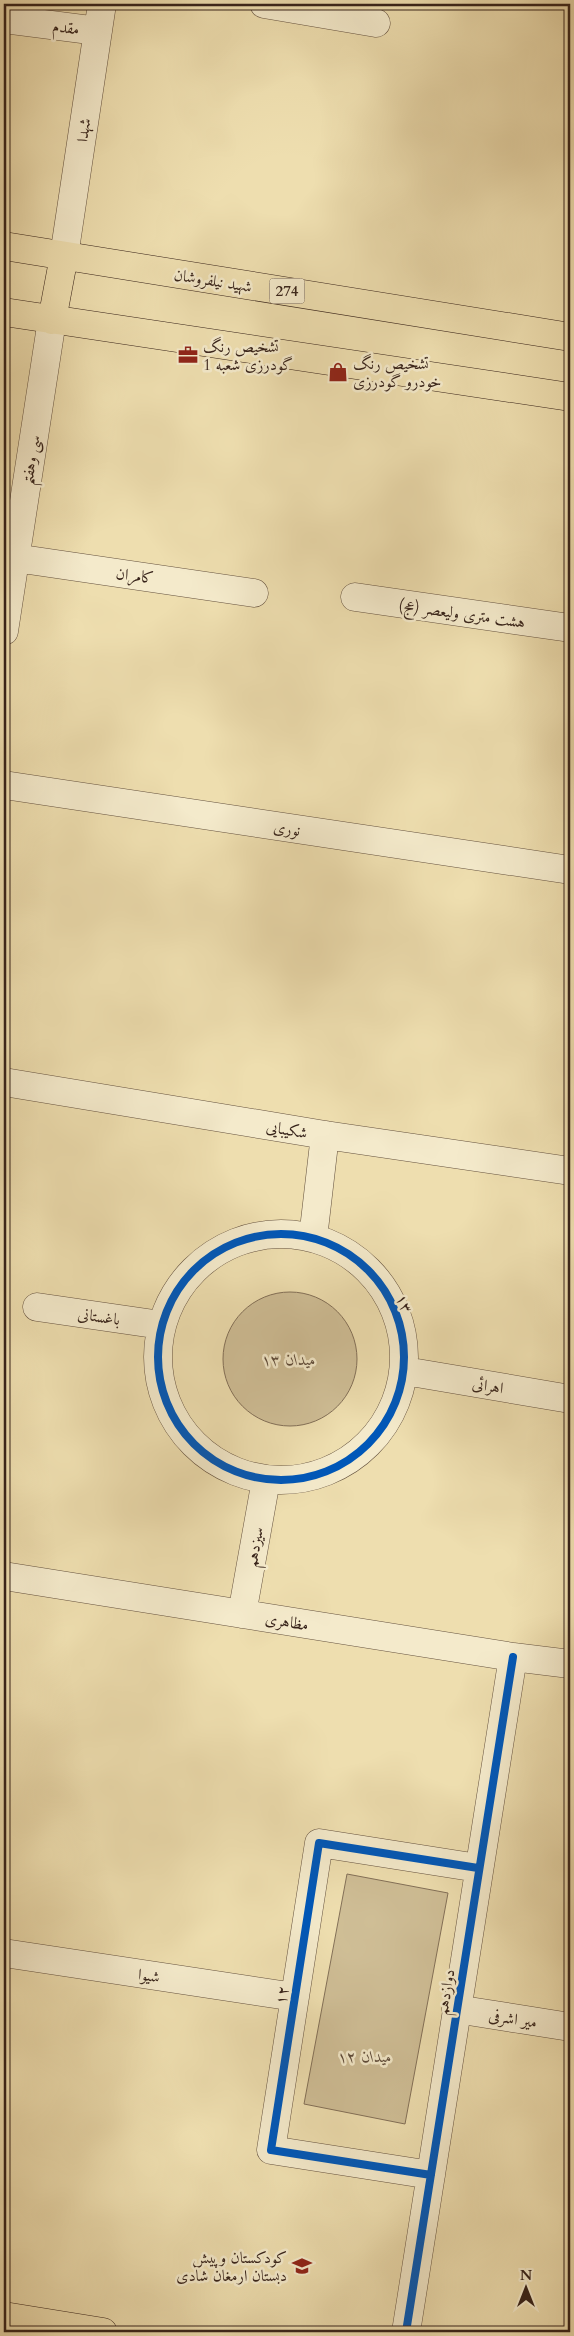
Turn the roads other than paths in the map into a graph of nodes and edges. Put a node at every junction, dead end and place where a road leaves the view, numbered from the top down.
1 (102, 4) edge
2 (264, 4) edge
3 (4, 19) edge
4 (376, 23) dead end
5 (98, 31) junction
6 (4, 246) edge
7 (64, 256) junction
8 (4, 312) edge
9 (52, 320) junction
10 (570, 337) edge
11 (570, 397) edge
12 (15, 558) junction
13 (254, 593) dead end
14 (355, 597) dead end
15 (570, 628) edge
16 (4, 630) edge
17 (4, 786) edge
18 (570, 870) edge
19 (4, 1082) edge
20 (325, 1136) junction
21 (570, 1171) edge
22 (313, 1238) junction
23 (37, 1307) dead end
24 (161, 1324) junction
25 (405, 1371) junction
26 (570, 1399) edge
27 (266, 1480) junction
28 (4, 1576) edge
29 (242, 1614) junction
30 (513, 1657) junction
31 (570, 1664) edge
32 (478, 1868) junction
33 (4, 1953) edge
34 (295, 1997) junction
35 (456, 2009) junction
36 (570, 2026) edge
37 (431, 2175) junction
38 (4, 2316) edge
39 (103, 2332) edge
40 (406, 2332) edge

1 - 5 street, شهدا
2 - 4 street
3 - 5 street, مقدم
5 - 7 street, شهدا
6 - 7 main road, شهید نیلفروشان / 274
7 - 9 main road
7 - 10 main road, شهید نیلفروشان / 274
8 - 9 main road
9 - 11 main road
9 - 12 street, سی وهفتم
12 - 13 street, کامران
12 - 16 street, سی وهفتم
14 - 15 street, هشت متری ولیعصر (عج)
17 - 18 street, نوری
19 - 20 street, شکیبایی
20 - 21 street, شکیبایی
20 - 22 street
22 - 24 street, ۱۳
22 - 25 street, ۱۳
23 - 24 street, باغستانی
24 - 27 street, ۱۳
25 - 26 street, اهرائی
25 - 27 street, ۱۳
27 - 29 street, سیزدهم
28 - 29 street, مظاهری
29 - 30 street, مظاهری
30 - 31 street, مظاهری
30 - 32 street, دوازدهم
32 - 34 street, ۱۲
32 - 35 street, دوازدهم
33 - 34 street, شیوا
34 - 37 street, ۱۲
35 - 36 street, میر اشرفی
35 - 37 street, دوازدهم
37 - 40 street, دوازدهم
38 - 39 main road

